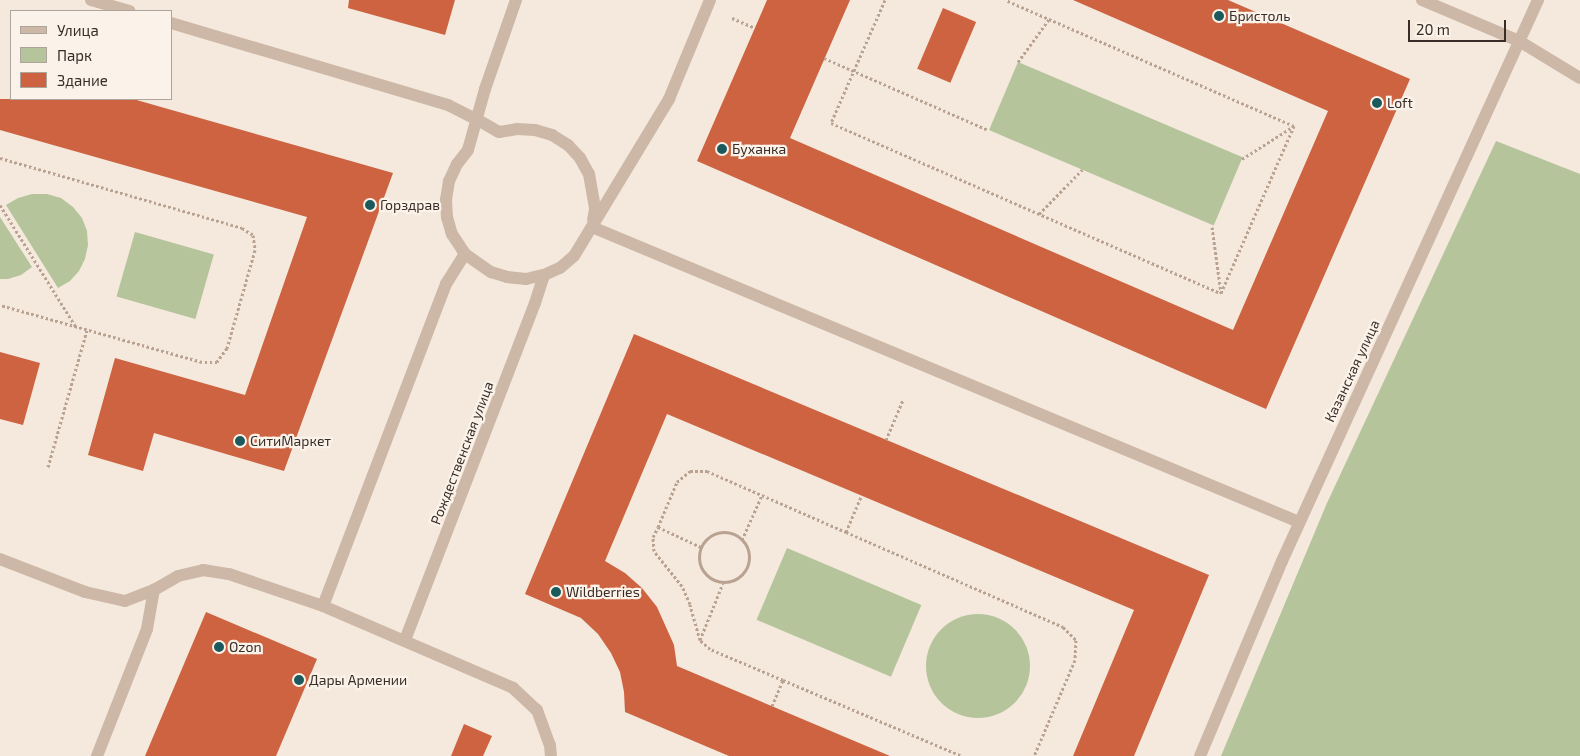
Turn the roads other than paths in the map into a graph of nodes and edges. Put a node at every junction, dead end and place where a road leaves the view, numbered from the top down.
1 (91, 0) edge
2 (516, 0) edge
3 (710, 0) edge
4 (1422, 0) edge
5 (1538, 0) edge
6 (126, 10) edge
7 (172, 23) edge
8 (1520, 41) junction
9 (1580, 78) edge
10 (478, 120) junction
11 (592, 227) junction
12 (465, 254) junction
13 (544, 275) junction
14 (1299, 522) junction
15 (0, 559) edge
16 (154, 590) junction
17 (323, 606) junction
18 (405, 640) junction
19 (97, 756) edge
20 (551, 756) edge
21 (1200, 756) edge

1 - 6 street
2 - 10 street
3 - 11 street
4 - 8 street
5 - 8 street, Казанская улица
7 - 10 street
8 - 9 street
8 - 14 street, Казанская улица
10 - 11 street
10 - 12 street
11 - 13 street
11 - 14 street
12 - 13 street
12 - 17 street
13 - 18 street, Рождественская улица
14 - 21 street, Казанская улица
15 - 16 street
16 - 17 street
16 - 19 street
17 - 18 street
18 - 20 street

